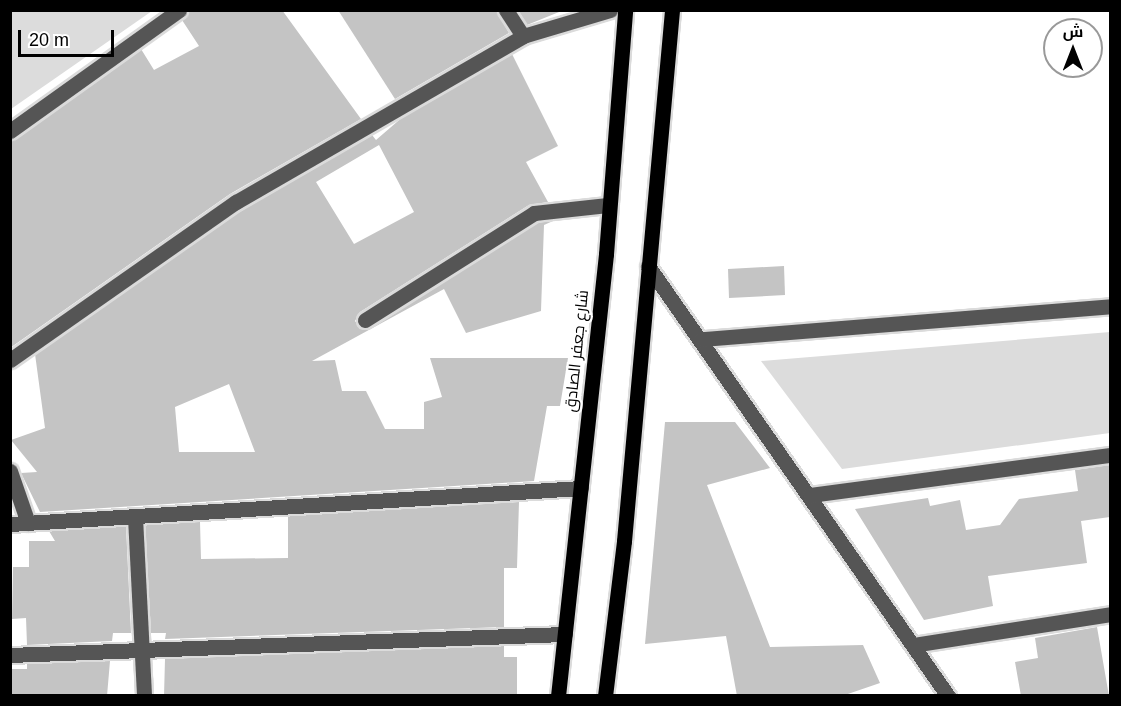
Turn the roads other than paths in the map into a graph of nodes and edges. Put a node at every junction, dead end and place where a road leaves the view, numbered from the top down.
1 (179, 10) edge
2 (506, 10) edge
3 (610, 10) edge
4 (625, 10) edge
5 (672, 10) edge
6 (523, 36) junction
7 (10, 131) edge
8 (608, 205) junction
9 (648, 266) junction
10 (1110, 306) edge
11 (365, 320) dead end
12 (703, 339) junction
13 (10, 360) edge
14 (1110, 455) edge
15 (10, 471) edge
16 (581, 488) junction
17 (810, 495) junction
18 (135, 517) junction
19 (28, 523) junction
20 (10, 524) edge
21 (1110, 614) edge
22 (565, 634) junction
23 (913, 645) junction
24 (142, 652) junction
25 (10, 655) edge
26 (947, 694) edge
27 (144, 696) edge
28 (558, 696) edge
29 (605, 696) edge
30 (930, 696) edge

1 - 7 street
2 - 6 street
3 - 6 street
4 - 8 main road, شارع جعفر الصادق
5 - 9 main road
6 - 13 street
8 - 11 street
8 - 16 main road, شارع جعفر الصادق
9 - 12 street
9 - 29 main road
10 - 12 street
12 - 17 street
14 - 17 street
15 - 19 street
16 - 18 street
16 - 22 main road, شارع جعفر الصادق
17 - 23 street
18 - 19 street
18 - 24 street
19 - 20 street
21 - 23 street
22 - 24 street
22 - 28 main road, شارع جعفر الصادق
23 - 26 street
24 - 25 street
24 - 27 street
26 - 30 street

